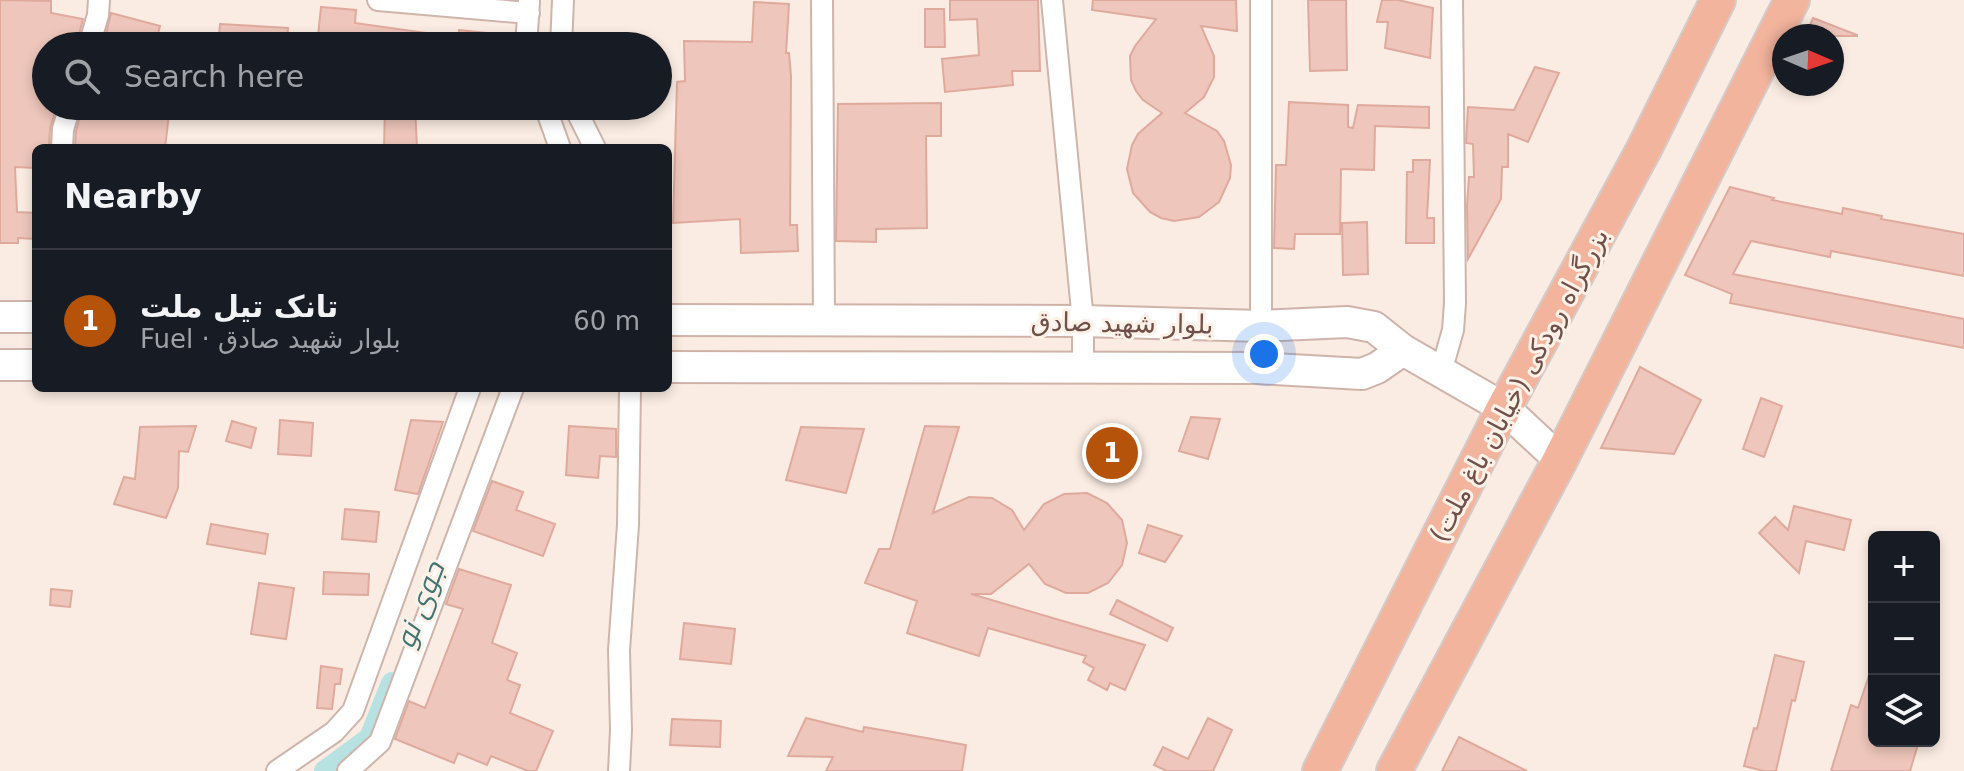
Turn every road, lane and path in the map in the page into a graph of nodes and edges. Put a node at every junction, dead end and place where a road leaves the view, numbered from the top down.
1 (99, 0) edge
2 (378, 0) edge
3 (563, 0) edge
4 (822, 0) edge
5 (1052, 0) edge
6 (1261, 0) edge
7 (1452, 0) edge
8 (1718, 0) edge
9 (1792, 0) edge
10 (529, 6) edge
11 (92, 32) edge
12 (527, 32) edge
13 (562, 32) edge
14 (66, 120) edge
15 (550, 120) edge
16 (581, 120) edge
17 (62, 144) edge
18 (559, 144) edge
19 (593, 144) edge
20 (0, 317) edge
21 (32, 317) edge
22 (672, 320) edge
23 (824, 321) junction
24 (1083, 321) junction
25 (1261, 326) junction
26 (1403, 350) junction
27 (0, 365) edge
28 (32, 365) edge
29 (672, 367) edge
30 (1083, 367) junction
31 (1441, 372) junction
32 (469, 392) edge
33 (511, 392) edge
34 (630, 392) edge
35 (1504, 408) junction
36 (1560, 460) junction
37 (277, 771) edge
38 (348, 771) edge
39 (619, 771) edge
40 (1320, 771) edge
41 (1394, 771) edge

1 - 11 street
2 - 10 street
3 - 13 street
4 - 23 street
5 - 24 street
6 - 25 street
7 - 31 street
8 - 35 highway, بزرگراه رودکی (خیابان باغ ملت)
9 - 36 highway
10 - 12 street
14 - 17 street
15 - 18 street
16 - 19 street
20 - 21 main road
22 - 23 main road, بلوار شهید صادق
23 - 24 main road, بلوار شهید صادق
24 - 25 main road, بلوار شهید صادق
24 - 30 street
25 - 26 main road, بلوار شهید صادق
26 - 30 main road, بلوار شهید صادق
26 - 31 main road
27 - 28 main road
29 - 30 main road, بلوار شهید صادق
31 - 35 main road
32 - 37 street
33 - 38 street
34 - 39 street
35 - 36 main road
35 - 40 highway, بزرگراه رودکی (خیابان باغ ملت)
36 - 41 highway

